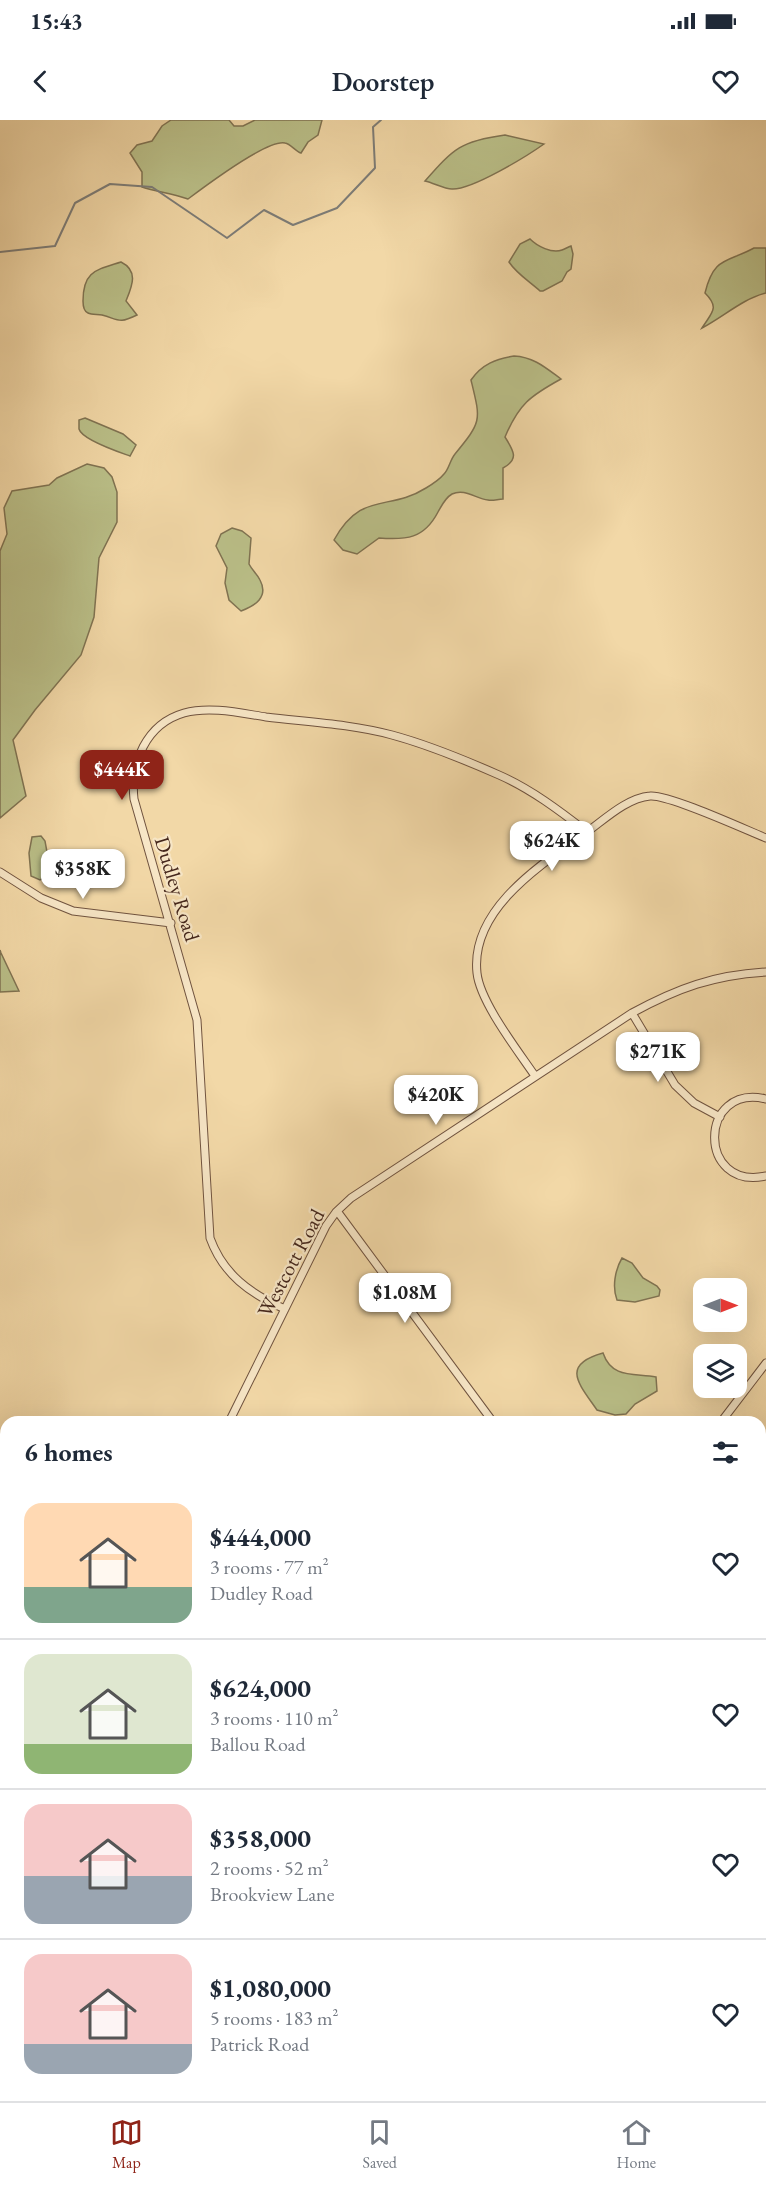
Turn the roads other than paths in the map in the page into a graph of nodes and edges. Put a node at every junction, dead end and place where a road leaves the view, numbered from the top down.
1 (587, 832) junction
2 (766, 838) edge
3 (0, 872) edge
4 (171, 923) junction
5 (766, 972) edge
6 (632, 1013) junction
7 (535, 1076) junction
8 (766, 1099) edge
9 (720, 1117) junction
10 (766, 1176) edge
11 (337, 1211) junction
12 (285, 1309) junction
13 (766, 1363) edge
14 (232, 1416) edge
15 (490, 1416) edge
16 (726, 1416) edge

1 - 2 street
1 - 4 street, Dudley Road
1 - 7 street
3 - 4 street
4 - 12 street, Dudley Road
5 - 6 street, Westcott Road
6 - 7 street, Westcott Road
6 - 9 street
7 - 11 street, Westcott Road
8 - 9 street
9 - 10 street
11 - 12 street, Westcott Road
11 - 15 street
12 - 14 street, Westcott Road
13 - 16 street

